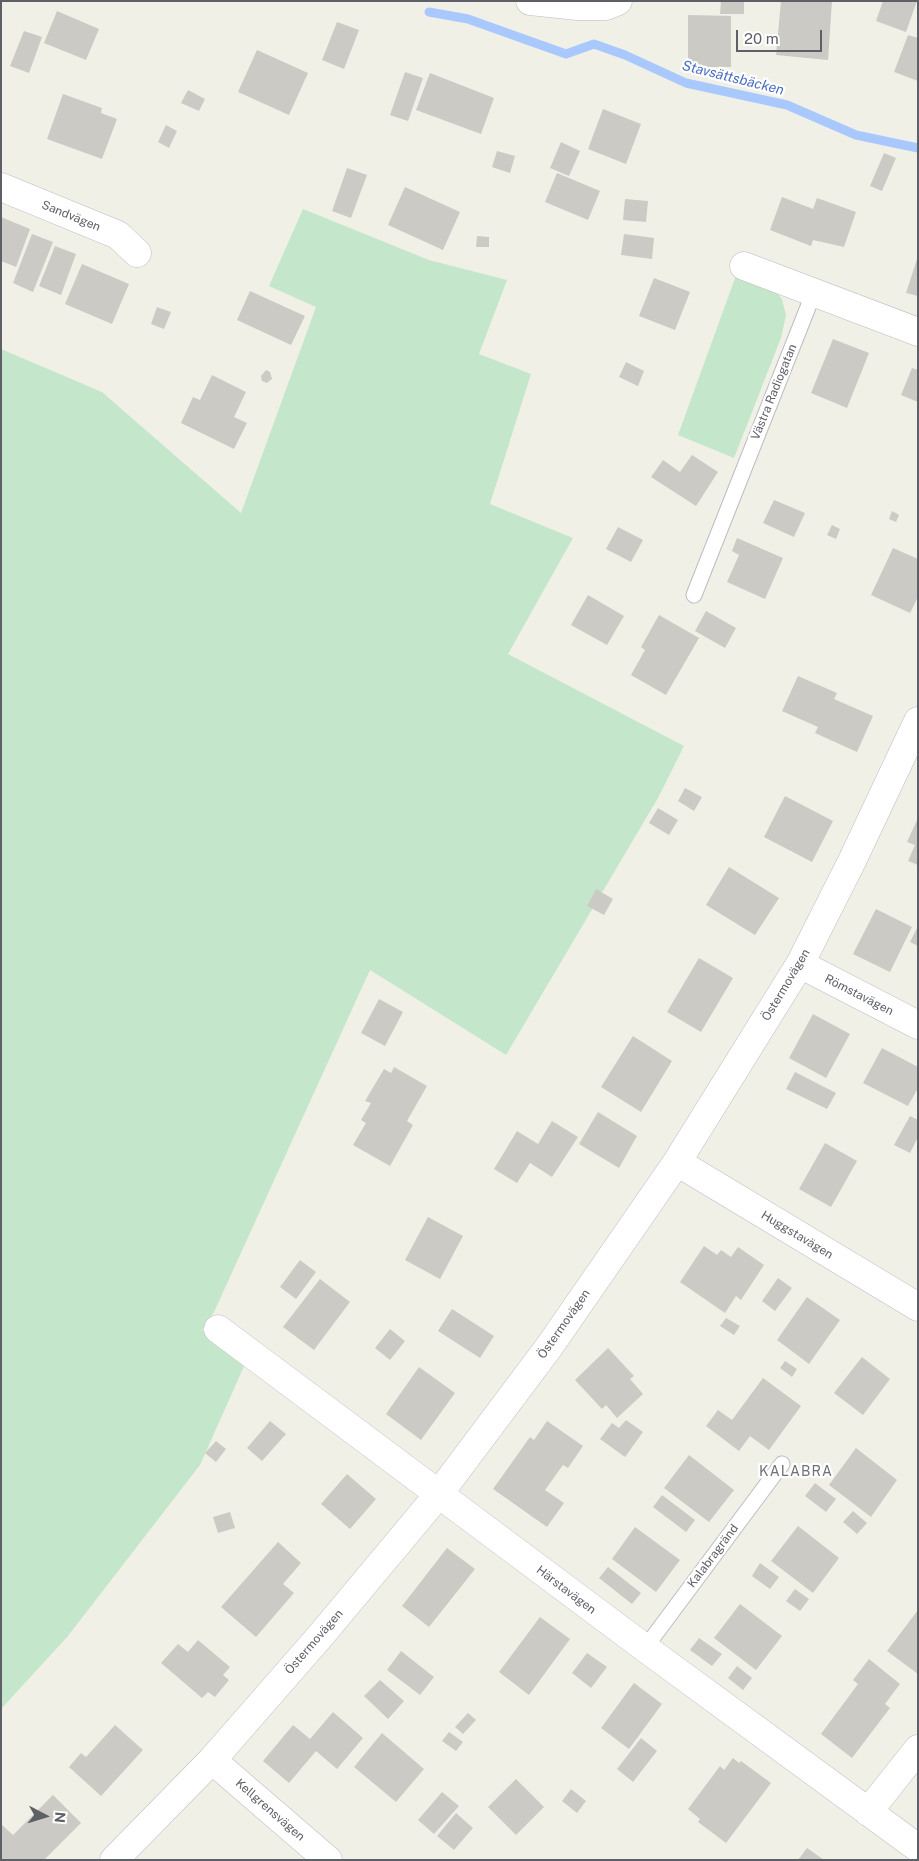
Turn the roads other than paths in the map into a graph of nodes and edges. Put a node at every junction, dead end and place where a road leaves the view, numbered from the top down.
1 (530, 1) edge
2 (618, 1) edge
3 (1, 187) edge
4 (137, 252) dead end
5 (744, 266) dead end
6 (814, 292) junction
7 (918, 332) edge
8 (694, 595) dead end
9 (918, 721) edge
10 (800, 964) junction
11 (918, 1025) edge
12 (677, 1162) junction
13 (918, 1307) edge
14 (218, 1329) dead end
15 (782, 1464) dead end
16 (438, 1495) junction
17 (645, 1648) junction
18 (918, 1749) edge
19 (212, 1760) junction
20 (868, 1812) junction
21 (918, 1848) edge
22 (114, 1860) edge
23 (328, 1860) edge

1 - 2 street
3 - 4 street, Sandvägen
5 - 6 street
6 - 7 street
6 - 8 lane, Västra Radiogatan
9 - 10 street, Östermovägen
10 - 11 street, Römstavägen
10 - 12 street, Östermovägen
12 - 13 street, Huggstavägen
12 - 16 street, Östermovägen
14 - 16 street, Härstavägen
15 - 17 lane, Kalabragränd
16 - 17 street, Härstavägen
16 - 19 street, Östermovägen
17 - 20 street, Härstavägen
18 - 20 street
19 - 22 street, Östermovägen
19 - 23 street, Kellgrensvägen
20 - 21 street, Härstavägen

